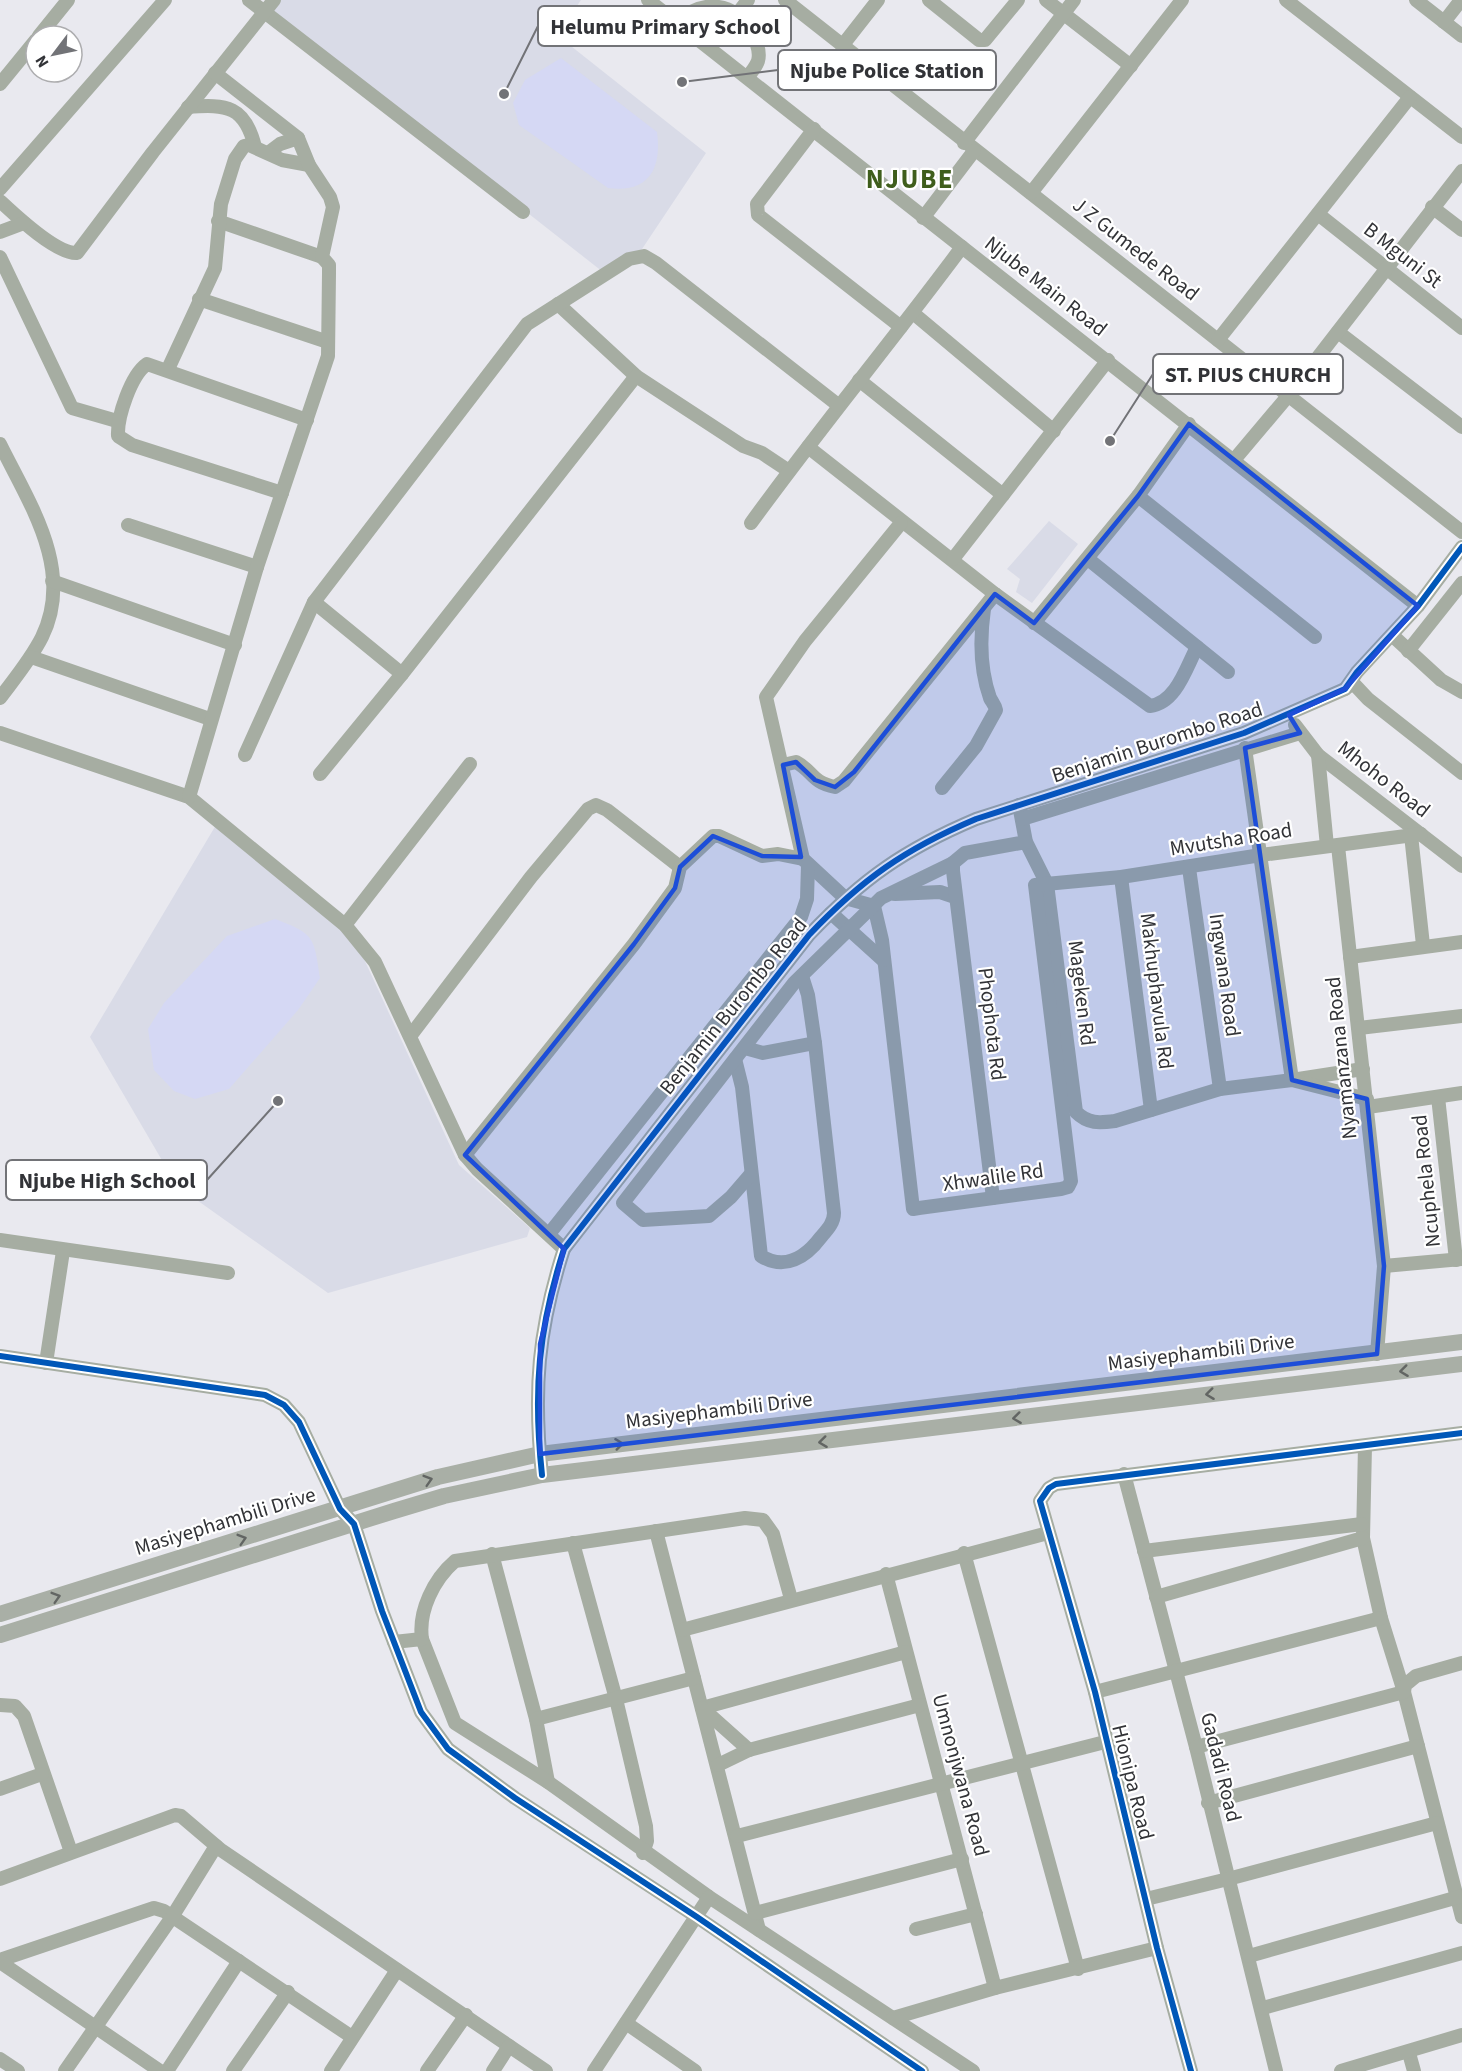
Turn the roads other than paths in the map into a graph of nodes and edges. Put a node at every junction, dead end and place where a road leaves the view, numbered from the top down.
1 (68, 0) edge
2 (165, 0) edge
3 (249, 0) edge
4 (274, 0) edge
5 (648, 0) edge
6 (748, 0) edge
7 (785, 0) edge
8 (878, 0) edge
9 (930, 0) edge
10 (1018, 0) edge
11 (1046, 0) edge
12 (1074, 0) edge
13 (1182, 0) edge
14 (1286, 0) edge
15 (1416, 0) edge
16 (1461, 0) edge
17 (265, 12) junction
18 (738, 13) junction
19 (1063, 13) junction
20 (1444, 22) junction
21 (676, 23) junction
22 (49, 24) edge
23 (1462, 36) edge
24 (842, 46) junction
25 (24, 55) edge
26 (1131, 66) junction
27 (215, 73) junction
28 (748, 77) junction
29 (0, 84) edge
30 (1410, 97) junction
31 (188, 107) junction
32 (814, 129) junction
33 (1462, 137) edge
34 (298, 138) junction
35 (255, 147) junction
36 (969, 147) junction
37 (268, 153) junction
38 (309, 165) junction
39 (1462, 171) edge
40 (0, 189) edge
41 (1031, 193) junction
42 (0, 201) edge
43 (1432, 207) junction
44 (523, 212) dead end
45 (1318, 214) junction
46 (923, 218) junction
47 (218, 220) junction
48 (24, 223) junction
49 (1462, 230) edge
50 (0, 232) edge
51 (962, 247) junction
52 (0, 257) edge
53 (322, 257) junction
54 (1385, 268) junction
55 (199, 299) junction
56 (558, 304) junction
57 (913, 313) junction
58 (901, 327) junction
59 (1462, 328) edge
60 (1338, 332) junction
61 (1218, 340) junction
62 (328, 342) junction
63 (1108, 360) junction
64 (168, 369) junction
65 (636, 376) junction
66 (859, 380) junction
67 (1288, 396) junction
68 (838, 405) junction
69 (307, 420) junction
70 (117, 421) junction
71 (1189, 424) junction
72 (1462, 427) edge
73 (1054, 431) junction
74 (0, 444) edge
75 (808, 447) junction
76 (1234, 460) junction
77 (789, 471) junction
78 (282, 493) junction
79 (1003, 495) junction
80 (1138, 496) junction
81 (751, 523) dead end
82 (902, 523) junction
83 (128, 525) dead end
84 (1462, 532) edge
85 (1462, 547) edge
86 (952, 559) junction
87 (1088, 559) junction
88 (257, 567) junction
89 (52, 581) junction
90 (1462, 584) edge
91 (995, 594) junction
92 (314, 602) junction
93 (985, 606) junction
94 (1418, 606) junction
95 (1034, 622) junction
96 (1393, 636) junction
97 (1315, 638) dead end
98 (235, 645) junction
99 (1197, 647) junction
100 (1408, 651) junction
101 (31, 657) junction
102 (1228, 672) dead end
103 (402, 674) junction
104 (1345, 689) junction
105 (1462, 692) edge
106 (0, 698) edge
107 (1289, 715) junction
108 (210, 719) junction
109 (0, 733) edge
110 (1300, 733) junction
111 (1245, 748) junction
112 (245, 755) dead end
113 (1318, 755) junction
114 (470, 764) dead end
115 (783, 765) junction
116 (1462, 773) edge
117 (320, 774) dead end
118 (942, 788) dead end
119 (189, 797) junction
120 (1019, 805) junction
121 (1022, 819) junction
122 (1416, 835) junction
123 (1026, 842) junction
124 (1332, 846) junction
125 (1261, 855) junction
126 (956, 860) junction
127 (806, 862) junction
128 (1462, 866) edge
129 (680, 867) junction
130 (1189, 868) junction
131 (1121, 877) junction
132 (1047, 884) junction
133 (887, 894) junction
134 (955, 897) junction
135 (845, 898) junction
136 (874, 906) junction
137 (831, 913) junction
138 (345, 925) junction
139 (849, 930) junction
140 (1462, 942) edge
141 (1423, 945) junction
142 (1350, 957) junction
143 (883, 960) junction
144 (802, 976) junction
145 (1462, 1016) edge
146 (1359, 1028) junction
147 (411, 1035) junction
148 (815, 1043) junction
149 (745, 1048) junction
150 (735, 1059) junction
151 (1363, 1069) junction
152 (1292, 1080) junction
153 (1220, 1089) junction
154 (1462, 1093) edge
155 (1438, 1097) junction
156 (1367, 1103) junction
157 (1151, 1110) junction
158 (465, 1155) junction
159 (750, 1175) junction
160 (993, 1198) junction
161 (549, 1234) junction
162 (0, 1239) edge
163 (564, 1249) junction
164 (63, 1251) junction
165 (1459, 1260) edge
166 (1383, 1266) junction
167 (228, 1273) dead end
168 (1462, 1342) edge
169 (1377, 1354) junction
170 (0, 1356) edge
171 (46, 1363) junction
172 (1462, 1364) edge
173 (1462, 1433) edge
174 (1365, 1446) junction
175 (540, 1454) junction
176 (542, 1474) junction
177 (1124, 1474) junction
178 (340, 1509) junction
179 (354, 1524) junction
180 (656, 1531) junction
181 (1363, 1531) junction
182 (1048, 1533) junction
183 (573, 1543) junction
184 (1144, 1551) junction
185 (964, 1553) junction
186 (492, 1554) junction
187 (886, 1574) junction
188 (1156, 1596) junction
189 (791, 1599) junction
190 (0, 1614) edge
191 (1381, 1618) junction
192 (682, 1630) junction
193 (0, 1635) edge
194 (422, 1639) junction
195 (394, 1642) junction
196 (906, 1652) junction
197 (1462, 1663) edge
198 (1174, 1672) junction
199 (694, 1678) junction
200 (1095, 1692) junction
201 (1404, 1692) junction
202 (616, 1699) junction
203 (0, 1705) edge
204 (920, 1705) junction
205 (702, 1708) junction
206 (536, 1719) junction
207 (1105, 1742) junction
208 (1418, 1746) junction
209 (1196, 1747) junction
210 (749, 1750) junction
211 (1023, 1761) junction
212 (718, 1765) junction
213 (42, 1773) junction
214 (548, 1782) junction
215 (942, 1782) junction
216 (0, 1789) edge
217 (1208, 1803) junction
218 (1437, 1823) junction
219 (737, 1836) junction
220 (216, 1846) junction
221 (71, 1852) junction
222 (643, 1853) junction
223 (962, 1859) junction
224 (0, 1879) edge
225 (1228, 1879) junction
226 (1459, 1897) edge
227 (709, 1898) junction
228 (1146, 1899) junction
229 (755, 1913) junction
230 (976, 1914) junction
231 (172, 1917) junction
232 (697, 1917) junction
233 (1462, 1917) edge
234 (916, 1929) dead end
235 (759, 1930) junction
236 (1157, 1948) junction
237 (1462, 1953) edge
238 (1249, 1956) junction
239 (0, 1961) edge
240 (239, 1961) junction
241 (1078, 1969) junction
242 (397, 1971) junction
243 (995, 1988) junction
244 (288, 1992) junction
245 (1263, 2008) junction
246 (466, 2015) junction
247 (893, 2018) junction
248 (626, 2024) junction
249 (95, 2028) junction
250 (1462, 2035) edge
251 (352, 2037) junction
252 (509, 2046) junction
253 (1409, 2053) junction
254 (0, 2059) edge
255 (18, 2071) edge
256 (65, 2071) edge
257 (160, 2071) edge
258 (167, 2071) edge
259 (233, 2071) edge
260 (331, 2071) edge
261 (427, 2071) edge
262 (493, 2071) edge
263 (546, 2071) edge
264 (594, 2071) edge
265 (695, 2071) edge
266 (922, 2071) edge
267 (973, 2071) edge
268 (1191, 2071) edge
269 (1276, 2071) edge
270 (1341, 2071) edge
271 (1414, 2071) edge

1 - 22 street
2 - 40 street
3 - 17 street
4 - 17 street
5 - 21 street, Njube Main Road
6 - 18 street
7 - 24 street, J Z Gumede Road
8 - 24 street
9 - 10 street
11 - 19 street
12 - 19 street
13 - 26 street
14 - 30 street
15 - 20 street
16 - 20 street
17 - 27 street
17 - 44 street
18 - 21 street
18 - 28 street
19 - 26 street
19 - 36 street
20 - 23 street
21 - 28 street, Njube Main Road
24 - 36 street, J Z Gumede Road
25 - 29 street
26 - 41 street
27 - 31 street
27 - 34 street
28 - 32 street, Njube Main Road
30 - 33 street
30 - 45 street
31 - 35 street
31 - 48 street
32 - 46 street, Njube Main Road
32 - 58 street
34 - 37 street
34 - 38 street
35 - 37 street
35 - 47 street
36 - 41 street, J Z Gumede Road
36 - 46 street
37 - 38 street
38 - 53 street
39 - 43 street
41 - 61 street, J Z Gumede Road
42 - 48 street
43 - 49 street
43 - 54 street
45 - 54 street, B Mguni St
45 - 61 street
46 - 51 street, Njube Main Road
47 - 53 street
47 - 55 street
48 - 50 street
51 - 57 street
51 - 63 street, Njube Main Road
52 - 70 street
53 - 62 street
54 - 59 street, B Mguni St
54 - 60 street
55 - 62 street
55 - 64 street
56 - 65 street
56 - 68 street
56 - 92 street
57 - 58 street
57 - 73 street
58 - 66 street
60 - 67 street
60 - 72 street
61 - 67 street, J Z Gumede Road
62 - 69 street
63 - 71 street, Njube Main Road
63 - 73 street
64 - 69 street
64 - 70 street
65 - 77 street
65 - 103 street
66 - 68 street
66 - 79 street
67 - 76 street
67 - 84 street, J Z Gumede Road
68 - 75 street
69 - 78 street
70 - 78 street
71 - 76 street, Njube Main Road
71 - 80 street
73 - 79 street
74 - 89 street
75 - 77 street
75 - 82 street
76 - 94 street, Njube Main Road
77 - 81 street
78 - 88 street
79 - 86 street
80 - 87 street
80 - 97 street
82 - 86 street
82 - 115 street
83 - 88 street
85 - 94 street, Benjamin Burombo Road
86 - 91 street
87 - 95 street
87 - 99 street
88 - 98 street
89 - 98 street
89 - 101 street
90 - 100 street
91 - 93 street
91 - 95 street
92 - 103 street
92 - 112 street
93 - 115 street
93 - 118 street
94 - 96 street, Benjamin Burombo Road
95 - 99 street
96 - 100 street
96 - 104 street, Benjamin Burombo Road
98 - 108 street
99 - 102 street
100 - 105 street
101 - 106 street
101 - 108 street
103 - 117 street
104 - 107 street, Benjamin Burombo Road
104 - 116 street
107 - 110 street, Mhoho Road
107 - 120 street, Benjamin Burombo Road
108 - 119 street
109 - 119 street
110 - 111 street
110 - 113 street, Mhoho Road
111 - 121 street
111 - 125 street
113 - 122 street, Mhoho Road
113 - 124 street, Nyamanzana Road
114 - 138 street
115 - 127 street
119 - 138 street
120 - 121 street, Mageken Rd
120 - 135 street, Benjamin Burombo Road
121 - 123 street, Mageken Rd
122 - 124 street, Mvutsha Road
122 - 128 street, Mhoho Road
122 - 141 street
123 - 126 street
123 - 132 street, Mageken Rd
124 - 125 street, Mvutsha Road
124 - 142 street, Nyamanzana Road
125 - 130 street, Mvutsha Road
125 - 152 street
126 - 133 street
126 - 134 street, Phophota Rd
127 - 129 street
127 - 135 street
127 - 161 street
129 - 147 street
129 - 158 street
130 - 131 street, Mvutsha Road
130 - 153 street, Ingwana Road
131 - 132 street, Mvutsha Road
131 - 157 street, Makhuphavula Rd
132 - 157 street, Mageken Rd
132 - 160 street, Xhwalile Rd
133 - 134 street
133 - 136 street
134 - 160 street, Phophota Rd
135 - 136 street
135 - 137 street, Benjamin Burombo Road
136 - 139 street
136 - 143 street, Xhwalile Rd
137 - 139 street
137 - 163 street, Benjamin Burombo Road
138 - 147 street
139 - 143 street
139 - 144 street
140 - 141 street
141 - 142 street
142 - 146 street, Nyamanzana Road
143 - 160 street, Xhwalile Rd
144 - 148 street
144 - 149 street
145 - 146 street
146 - 151 street, Nyamanzana Road
147 - 158 street
148 - 149 street
148 - 159 street
149 - 150 street
150 - 159 street
150 - 159 street
151 - 152 street
151 - 156 street, Nyamanzana Road
152 - 153 street
152 - 156 street
153 - 157 street
154 - 155 street
155 - 156 street
155 - 165 street, Ncuphela Road
156 - 166 street, Nyamanzana Road
158 - 161 street
161 - 163 street
162 - 164 street
163 - 175 street, Benjamin Burombo Road
164 - 167 street
164 - 171 street
165 - 166 street
166 - 169 street, Nyamanzana Road
168 - 169 main road, Masiyephambili Drive
175 -> 169 main road, Masiyephambili Drive
170 - 171 street
171 - 178 street
172 -> 176 main road, Masiyephambili Drive
173 - 174 street
174 - 177 street
174 - 181 street
175 - 176 street, Benjamin Burombo Road
178 -> 175 main road, Masiyephambili Drive
176 - 179 main road, Masiyephambili Drive
177 - 182 street, Hionipa Road
177 - 184 street, Gadadi Road
178 - 179 street
190 -> 178 main road, Masiyephambili Drive
179 - 193 main road, Masiyephambili Drive
179 - 195 street
180 - 183 street
180 - 189 street
180 - 192 street
181 - 184 street
181 - 188 street
181 - 191 street
182 - 185 street
182 - 200 street, Hionipa Road
183 - 186 street
183 - 202 street
184 - 188 street, Gadadi Road
185 - 187 street
185 - 211 street
186 - 194 street
186 - 206 street
187 - 189 street
187 - 196 street, Umnonjwana Road
188 - 198 street, Gadadi Road
189 - 192 street
191 - 198 street
191 - 201 street
192 - 199 street
194 - 195 street
194 - 214 street
195 - 232 street
196 - 204 street, Umnonjwana Road
196 - 205 street
197 - 201 street
198 - 200 street
198 - 209 street, Gadadi Road
199 - 202 street
199 - 205 street
200 - 207 street, Hionipa Road
201 - 208 street
201 - 209 street
202 - 206 street
202 - 222 street
203 - 213 street
204 - 210 street
204 - 215 street, Umnonjwana Road
205 - 210 street
205 - 212 street
206 - 214 street
207 - 211 street
207 - 228 street, Hionipa Road
208 - 217 street
208 - 218 street
209 - 217 street, Gadadi Road
210 - 212 street
211 - 215 street
211 - 241 street
212 - 219 street
213 - 216 street
213 - 221 street
214 - 222 street
215 - 219 street
215 - 223 street, Umnonjwana Road
217 - 225 street, Gadadi Road
218 - 225 street
218 - 226 street
219 - 229 street
220 - 221 street
220 - 231 street
220 - 242 street
221 - 224 street
222 - 227 street
223 - 229 street
223 - 230 street, Umnonjwana Road
225 - 228 street
225 - 238 street, Gadadi Road
226 - 233 street
226 - 238 street
227 - 232 street
227 - 235 street
228 - 236 street, Hionipa Road
229 - 235 street
230 - 234 street
230 - 243 street, Umnonjwana Road
231 - 239 street
231 - 240 street
231 - 249 street
232 - 248 street
232 - 266 street
235 - 247 street
236 - 241 street
236 - 268 street, Hionipa Road
237 - 245 street
238 - 245 street, Gadadi Road
239 - 249 street
240 - 244 street
240 - 258 street
241 - 243 street
242 - 246 street
242 - 251 street
243 - 247 street
244 - 251 street
244 - 259 street
245 - 269 street, Gadadi Road
246 - 252 street
246 - 261 street
247 - 267 street
248 - 264 street
248 - 265 street
249 - 256 street
249 - 257 street
250 - 253 street
251 - 260 street
252 - 262 street
252 - 263 street
253 - 270 street
253 - 271 street
254 - 255 street

